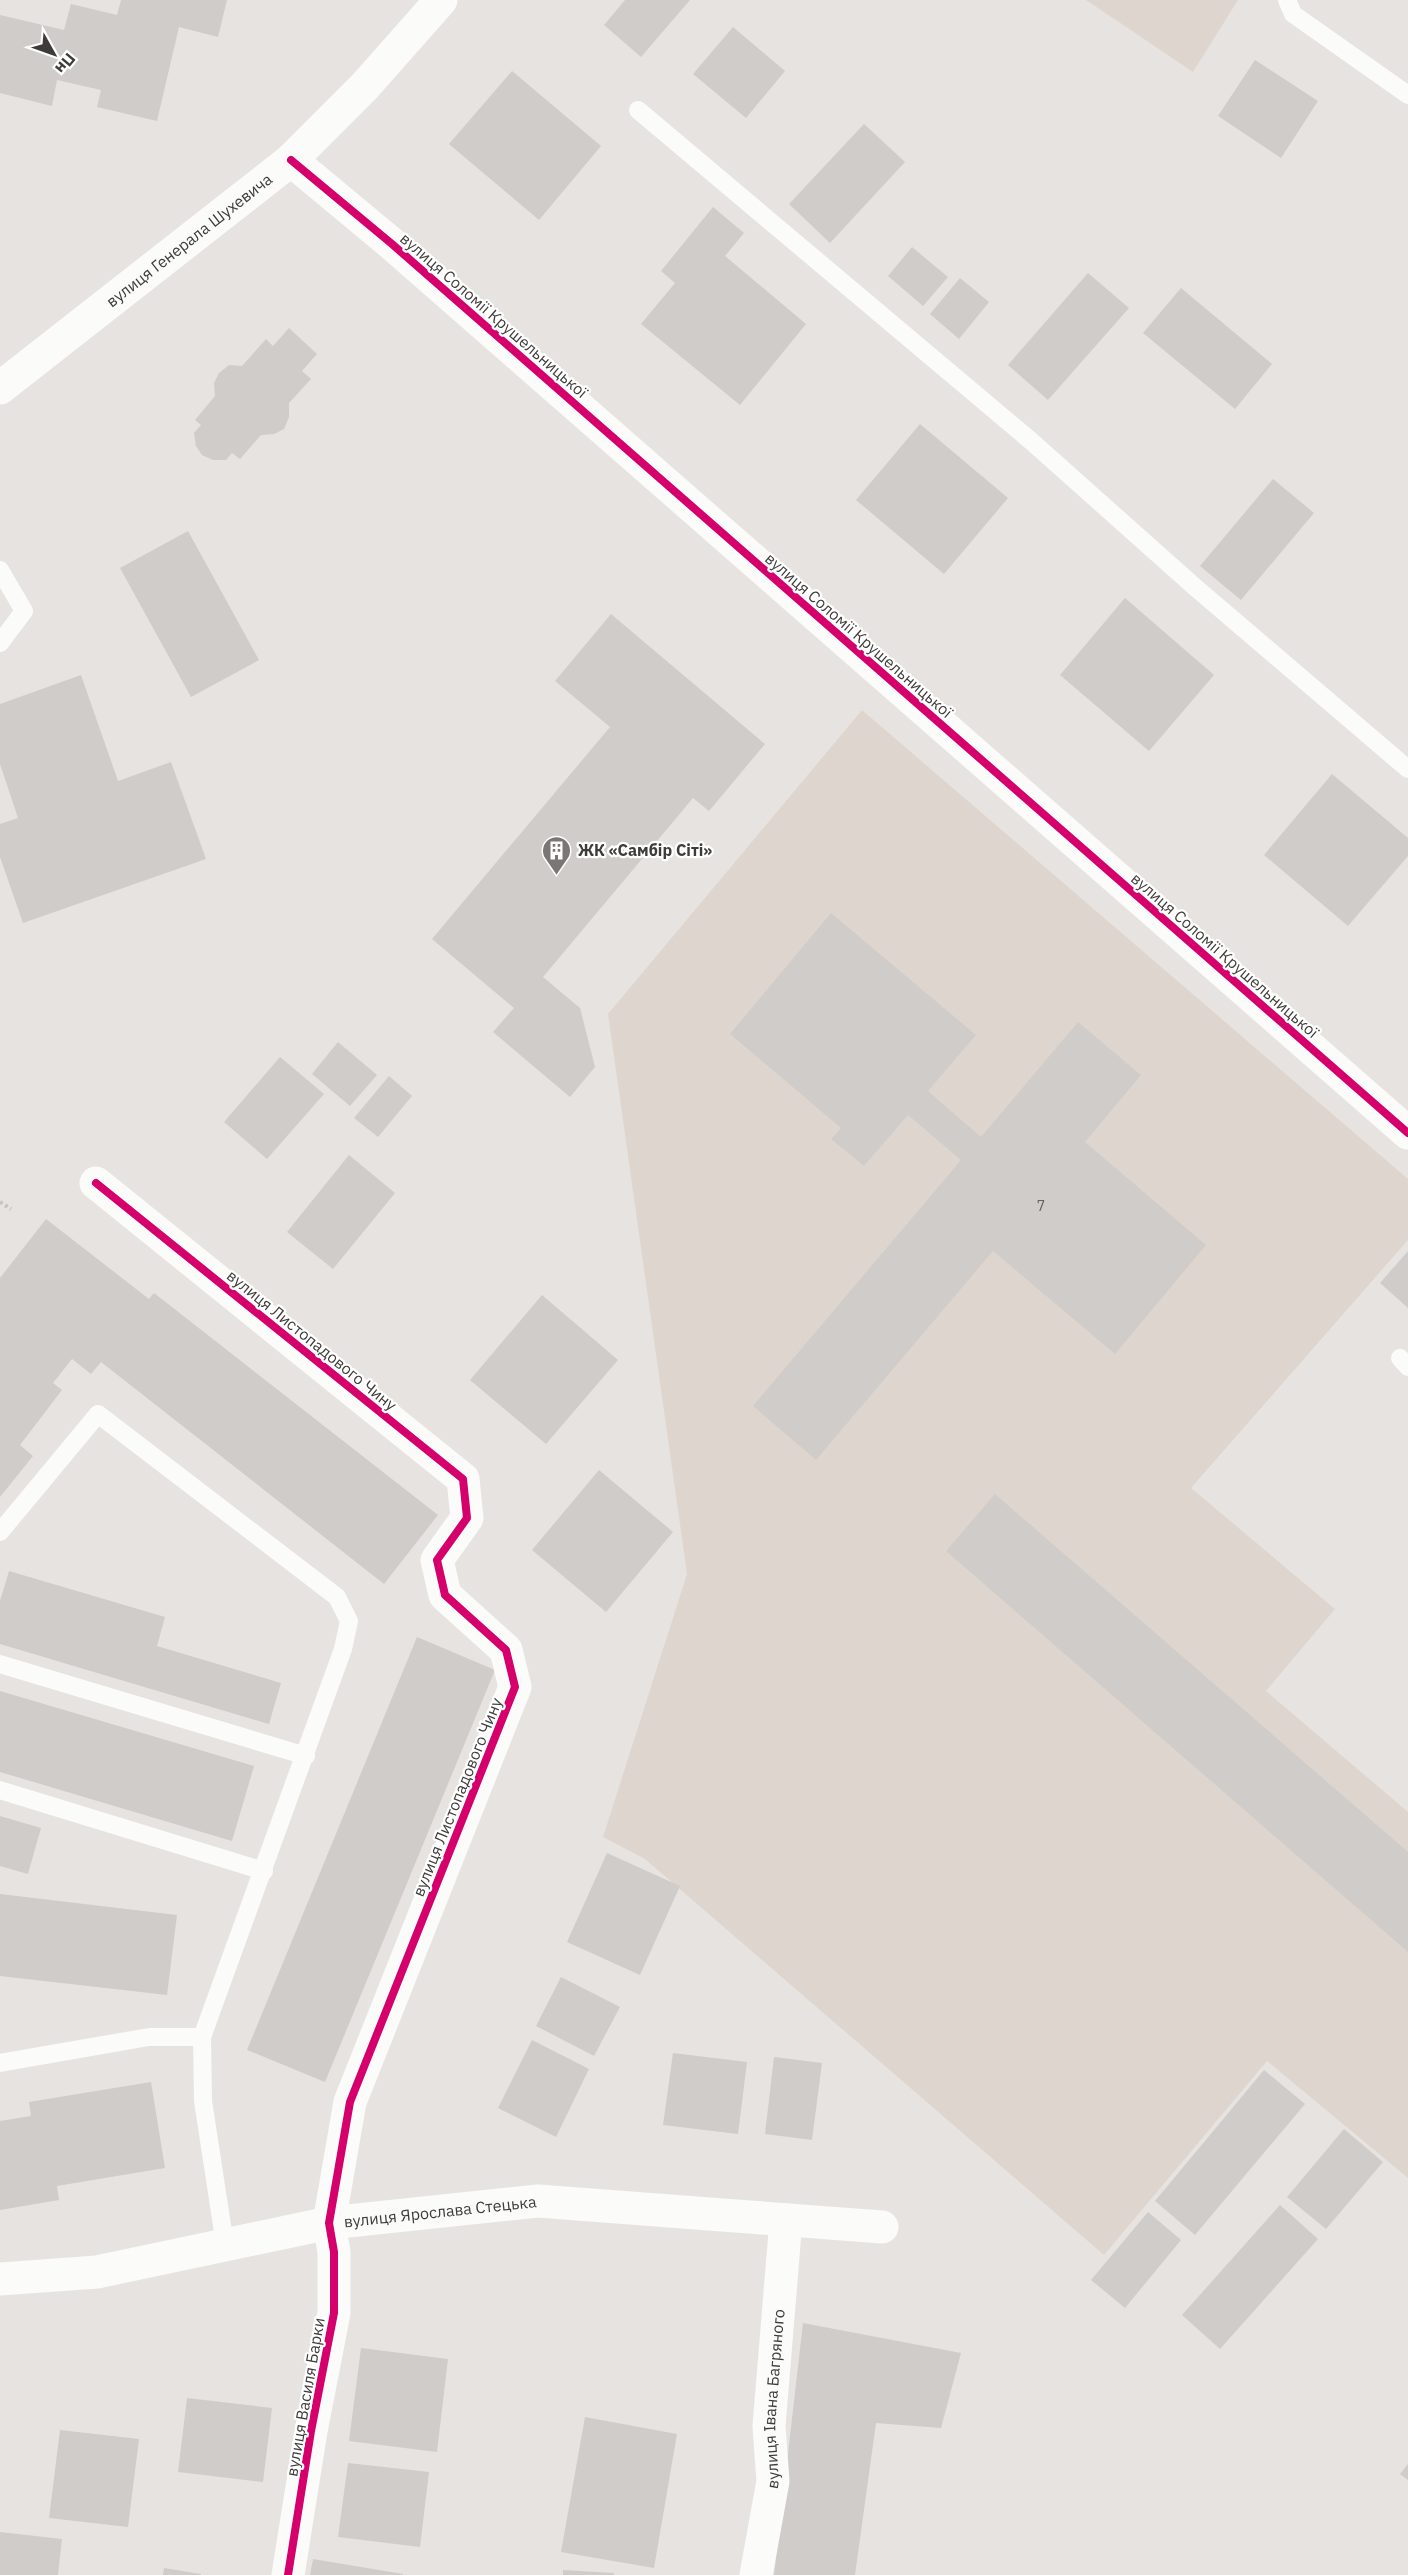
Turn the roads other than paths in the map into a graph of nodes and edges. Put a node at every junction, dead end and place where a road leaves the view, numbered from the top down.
1 (441, 0) edge
2 (1287, 0) edge
3 (1408, 95) edge
4 (638, 110) dead end
5 (291, 160) junction
6 (0, 388) edge
7 (0, 570) edge
8 (0, 643) edge
9 (1408, 769) edge
10 (1408, 1133) edge
11 (96, 1183) dead end
12 (0, 1532) edge
13 (0, 1664) edge
14 (306, 1756) junction
15 (0, 1790) edge
16 (264, 1871) junction
17 (202, 2037) junction
18 (0, 2062) edge
19 (786, 2220) junction
20 (330, 2223) junction
21 (882, 2228) dead end
22 (225, 2244) junction
23 (0, 2279) edge
24 (288, 2575) edge
25 (756, 2575) edge

1 - 5 street, вулиця Генерала Шухевича
2 - 3 lane
4 - 9 lane
5 - 6 street, вулиця Генерала Шухевича
5 - 10 street, вулиця Соломії Крушельницької
7 - 8 lane
11 - 20 street, вулиця Листопадового Чину
12 - 14 lane
13 - 14 lane
14 - 16 lane
15 - 16 lane
16 - 17 lane
17 - 18 lane
17 - 22 lane
19 - 20 street, вулиця Ярослава Стецька
19 - 21 street, вулиця Ярослава Стецька
19 - 25 street, вулиця Івана Багряного
20 - 22 street, вулиця Ярослава Стецька
20 - 24 street, вулиця Василя Барки
22 - 23 street, вулиця Ярослава Стецька

